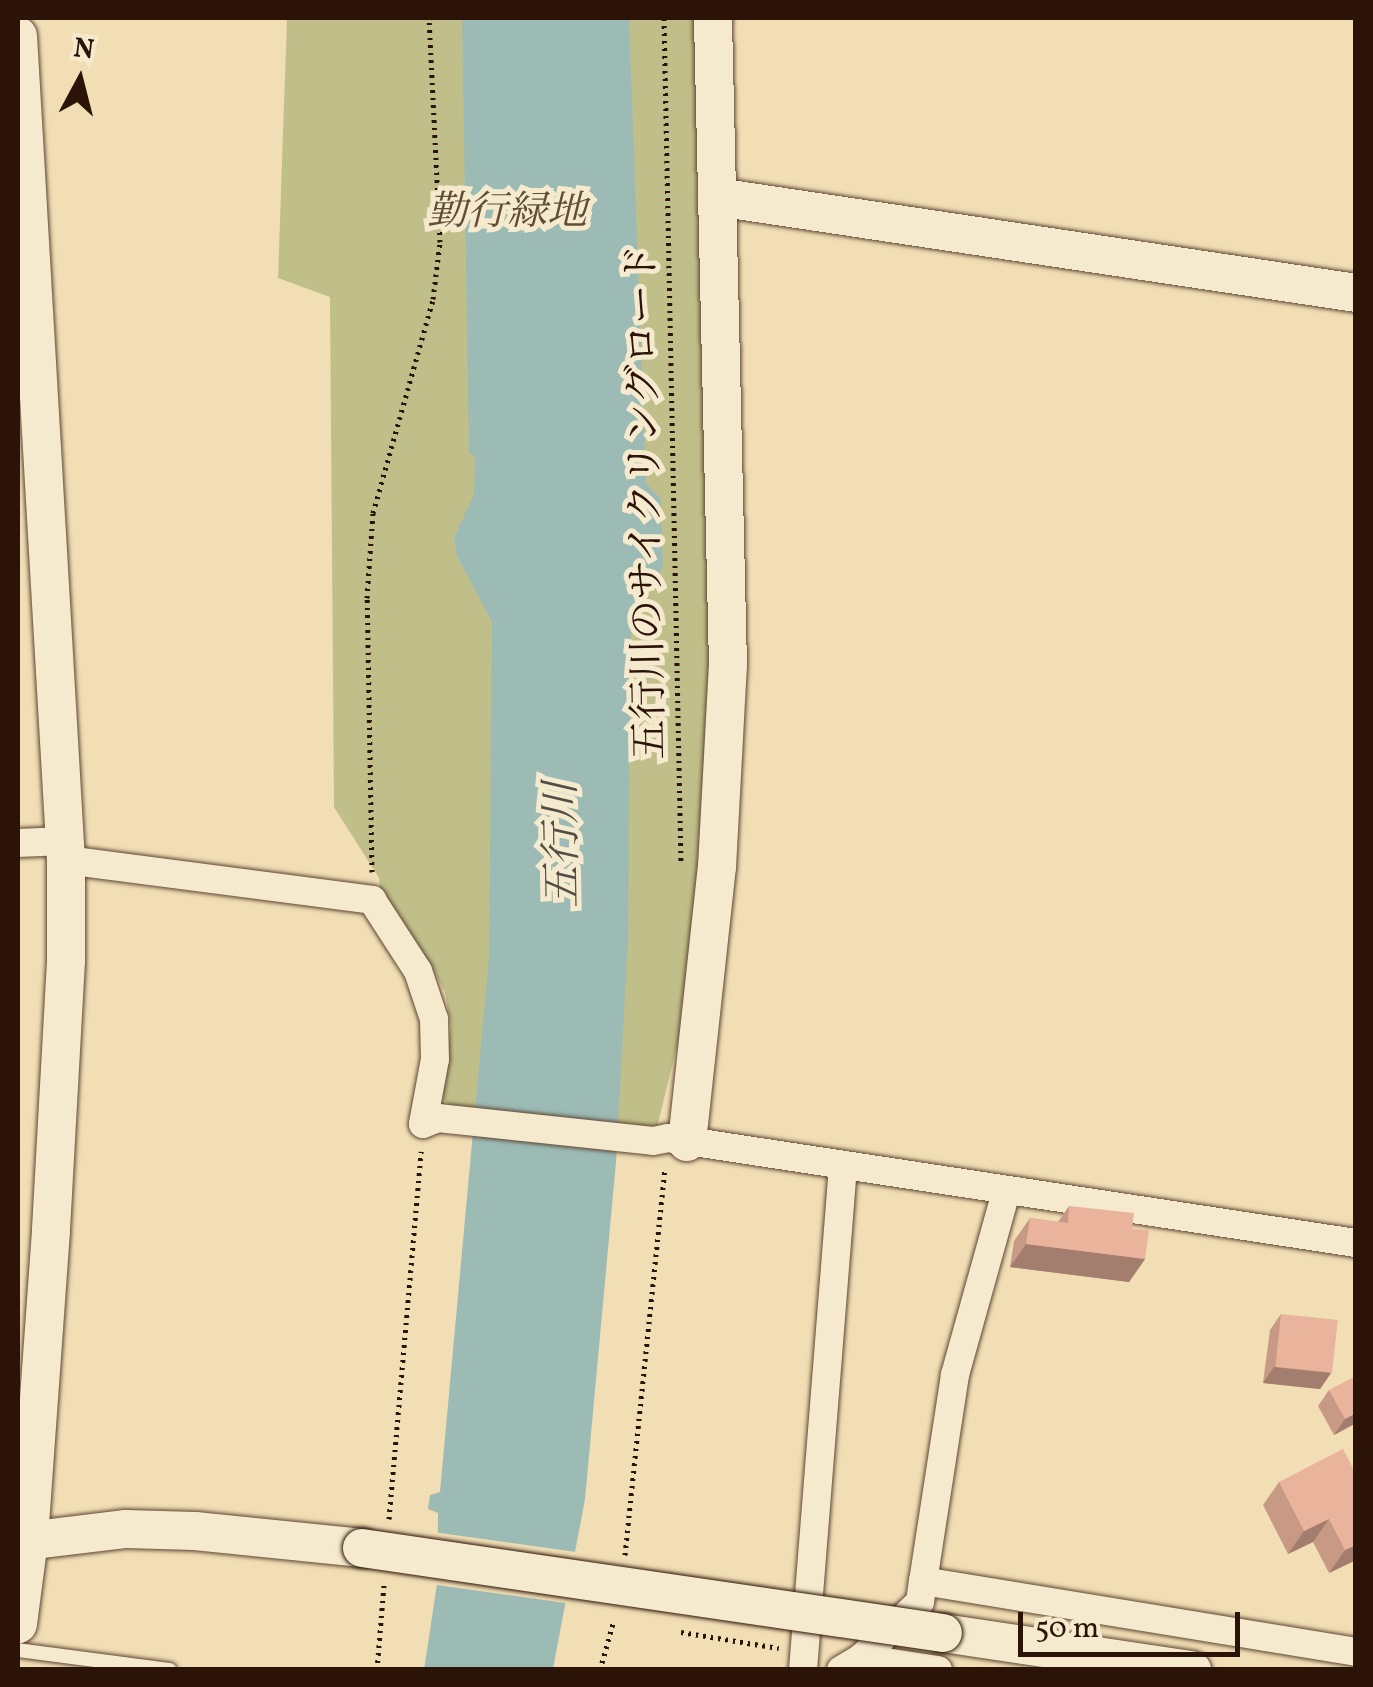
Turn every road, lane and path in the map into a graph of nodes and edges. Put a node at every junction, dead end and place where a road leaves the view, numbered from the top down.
1 (429, 18) edge
2 (664, 18) edge
3 (713, 18) edge
4 (18, 36) edge
5 (717, 198) junction
6 (1356, 293) edge
7 (18, 843) edge
8 (65, 851) junction
9 (680, 868) dead end
10 (372, 900) junction
11 (431, 1121) junction
12 (669, 1140) junction
13 (843, 1166) junction
14 (1006, 1192) junction
15 (1356, 1243) edge
16 (23, 1541) edge
17 (378, 1552) junction
18 (624, 1560) dead end
19 (923, 1582) junction
20 (617, 1605) dead end
21 (614, 1620) junction
22 (18, 1624) edge
23 (633, 1624) dead end
24 (671, 1630) dead end
25 (18, 1650) edge
26 (940, 1651) edge
27 (1356, 1652) edge
28 (804, 1661) edge
29 (851, 1664) edge
30 (170, 1670) edge
31 (378, 1670) edge
32 (600, 1670) edge
33 (1192, 1670) edge

1 - 10 path
2 - 9 path, 五行川のサイクリングロード
3 - 5 street
4 - 8 street
5 - 6 street
5 - 12 street
7 - 8 street
8 - 10 street
8 - 16 street
10 - 11 street
11 - 12 street
11 - 17 path
12 - 13 street
12 - 18 path
13 - 14 street
13 - 28 street
14 - 15 street
14 - 19 street
16 - 17 street
16 - 22 street
17 - 26 street, bridge
17 - 31 path
19 - 27 street
19 - 29 street
20 - 21 path
21 - 23 path
21 - 32 path
24 - 28 path
25 - 30 lane
26 - 29 street
26 - 33 street

